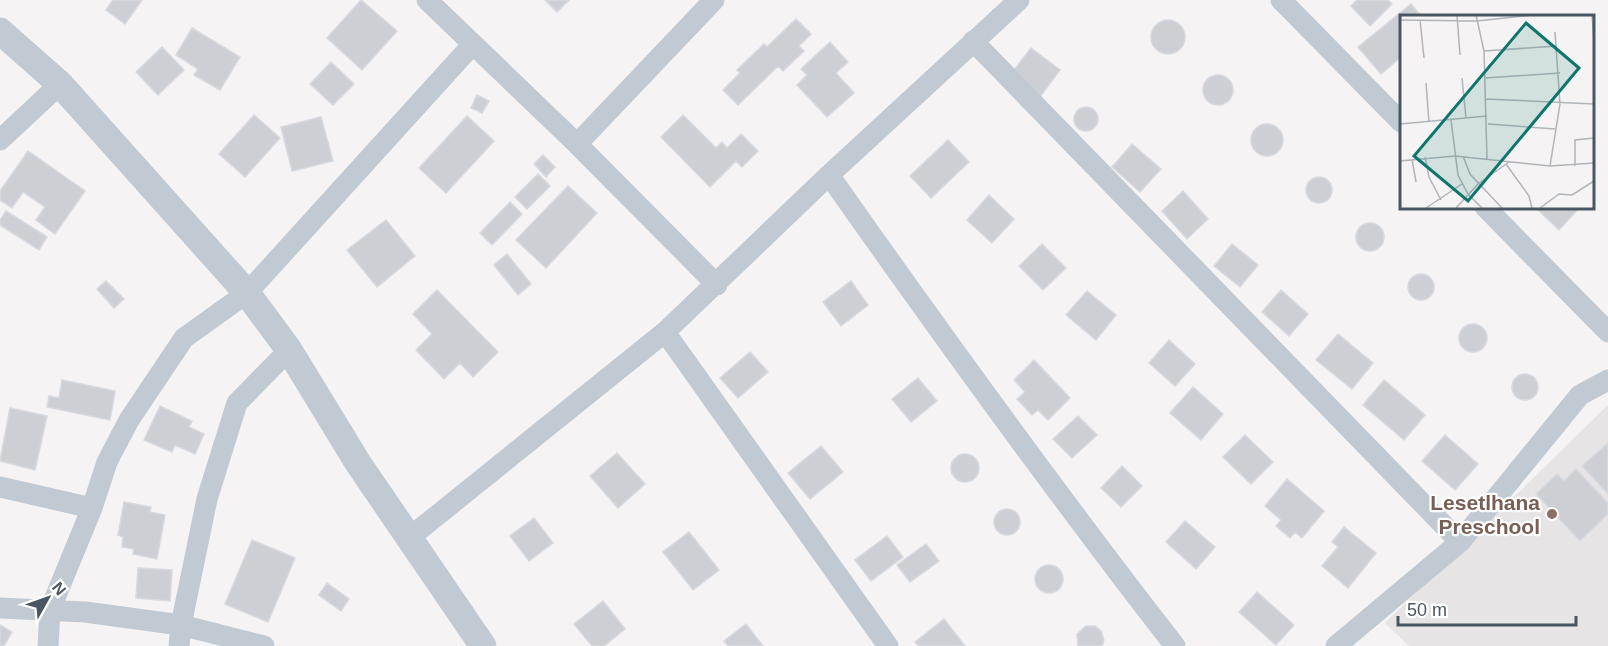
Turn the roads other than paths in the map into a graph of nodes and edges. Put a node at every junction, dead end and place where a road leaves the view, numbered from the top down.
1 (427, 0) edge
2 (714, 0) edge
3 (1019, 0) edge
4 (1281, 0) edge
5 (0, 31) edge
6 (973, 41) junction
7 (473, 44) junction
8 (60, 84) junction
9 (1400, 121) edge
10 (0, 140) edge
11 (577, 144) junction
12 (829, 175) junction
13 (1486, 208) edge
14 (717, 285) junction
15 (247, 293) junction
16 (665, 332) junction
17 (1608, 332) edge
18 (289, 350) junction
19 (1608, 380) edge
20 (0, 487) edge
21 (92, 508) junction
22 (409, 538) junction
23 (1460, 542) junction
24 (0, 608) edge
25 (50, 610) junction
26 (181, 625) junction
27 (48, 646) edge
28 (179, 646) edge
29 (264, 646) edge
30 (483, 646) edge
31 (888, 646) edge
32 (1175, 646) edge
33 (1336, 646) edge

1 - 7 street
2 - 11 street
3 - 6 street
4 - 9 street
5 - 8 street
6 - 12 street
6 - 23 street
7 - 11 street
7 - 15 street
8 - 10 street
8 - 15 street
11 - 14 street
12 - 14 street
12 - 32 street
13 - 17 street
14 - 16 street
15 - 18 street
15 - 21 street
16 - 22 street
16 - 31 street
18 - 22 street
18 - 26 street
19 - 23 street
20 - 21 street
21 - 25 street
22 - 30 street
23 - 33 street
24 - 25 street
25 - 26 street
25 - 27 street
26 - 28 street
26 - 29 street

